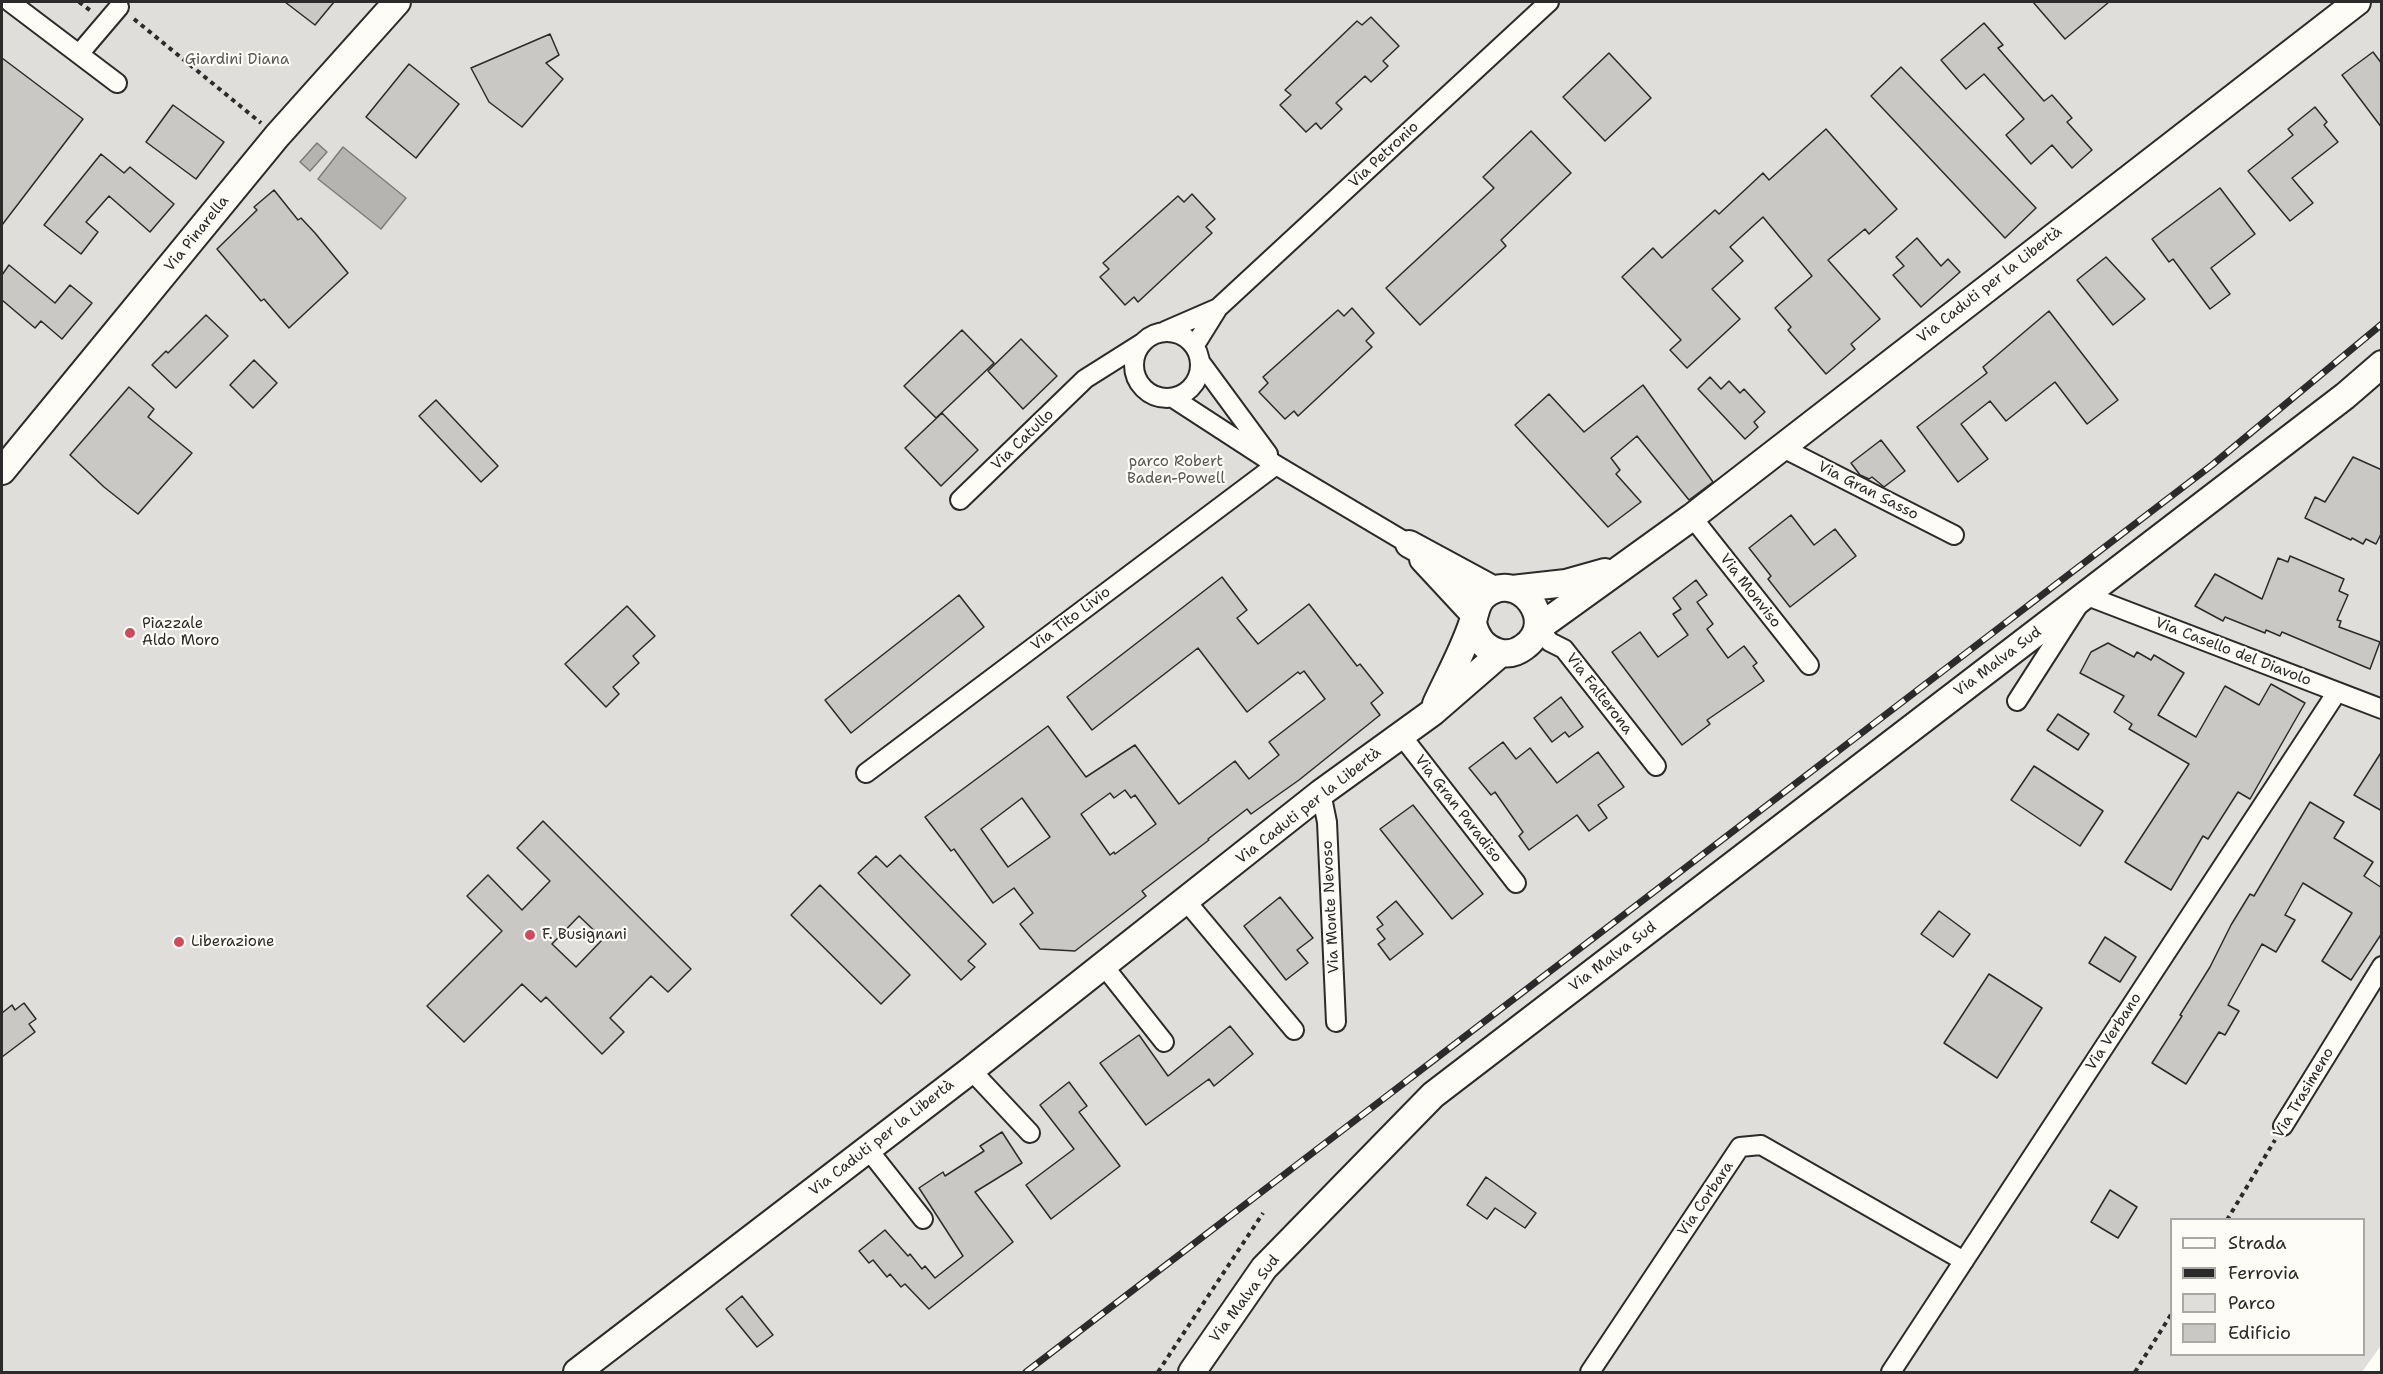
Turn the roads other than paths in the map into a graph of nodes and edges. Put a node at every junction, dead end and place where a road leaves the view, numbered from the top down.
1 (10, 2) edge
2 (397, 2) edge
3 (1549, 2) edge
4 (2357, 2) edge
5 (119, 6) road end
6 (79, 54) junction
7 (117, 83) dead end
8 (1218, 308) junction
9 (1164, 331) junction
10 (1142, 343) junction
11 (1195, 345) junction
12 (1201, 363) junction
13 (2382, 364) edge
14 (1086, 379) junction
15 (1137, 380) junction
16 (1173, 398) junction
17 (1782, 447) junction
18 (1276, 465) junction
19 (2, 471) edge
20 (960, 500) dead end
21 (1692, 517) junction
22 (1954, 535) dead end
23 (1409, 544) junction
24 (1622, 567) junction
25 (1503, 589) junction
26 (2085, 596) junction
27 (1473, 618) junction
28 (1538, 628) junction
29 (1501, 653) junction
30 (1809, 665) dead end
31 (2337, 692) junction
32 (2017, 701) dead end
33 (2382, 709) edge
34 (1433, 712) junction
35 (1401, 735) junction
36 (1656, 766) dead end
37 (866, 773) dead end
38 (1321, 793) junction
39 (1516, 883) dead end
40 (1186, 901) junction
41 (1103, 965) junction
42 (2382, 966) edge
43 (1336, 1022) dead end
44 (1294, 1030) dead end
45 (1164, 1042) dead end
46 (971, 1070) junction
47 (2283, 1126) road end
48 (1030, 1133) dead end
49 (867, 1148) junction
50 (923, 1219) dead end
51 (1964, 1262) junction
52 (577, 1372) edge
53 (1192, 1372) edge
54 (1590, 1372) edge
55 (1891, 1372) edge

1 - 6 street
2 - 19 street, Via Pinarella
3 - 8 street, Via Petronio
4 - 17 street, Via Caduti per la Libertà
5 - 6 street
6 - 7 street
8 - 9 street, Via Petronio
8 - 11 street, Via Petronio
9 - 10 street, Via Catullo
9 - 11 street
10 - 14 street, Via Catullo
10 - 15 street
11 - 12 street
12 - 16 street
12 - 18 street
13 - 26 street, Via Malva Sud
14 - 15 street
14 - 20 street, Via Catullo
15 - 16 street
16 - 18 street
17 - 21 street, Via Caduti per la Libertà
17 - 22 street, Via Gran Sasso
18 - 23 street
18 - 37 street, Via Tito Livio
21 - 24 street, Via Caduti per la Libertà
21 - 30 street, Via Monviso
23 - 25 street
23 - 27 street
24 - 25 street
24 - 28 street, Via Caduti per la Libertà
25 - 27 street
25 - 28 street
26 - 31 street, Via Casello del Diavolo
26 - 32 street, Via Malva Sud
26 - 53 street, Via Malva Sud
27 - 29 street
27 - 34 street
28 - 29 street
28 - 36 street, Via Falterona
29 - 34 street, Via Caduti per la Libertà
31 - 33 street, Via Casello del Diavolo
31 - 51 street, Via Verbano
34 - 35 street, Via Caduti per la Libertà
35 - 38 street, Via Caduti per la Libertà
35 - 39 street, Via Gran Paradiso
38 - 40 street, Via Caduti per la Libertà
38 - 43 street, Via Monte Nevoso
40 - 41 street, Via Caduti per la Libertà
40 - 44 street
41 - 45 street
41 - 46 street, Via Caduti per la Libertà
42 - 47 street, Via Trasimeno
46 - 48 street
46 - 49 street, Via Caduti per la Libertà
49 - 50 street
49 - 52 street, Via Caduti per la Libertà
51 - 54 street, Via Corbara
51 - 55 street, Via Verbano

